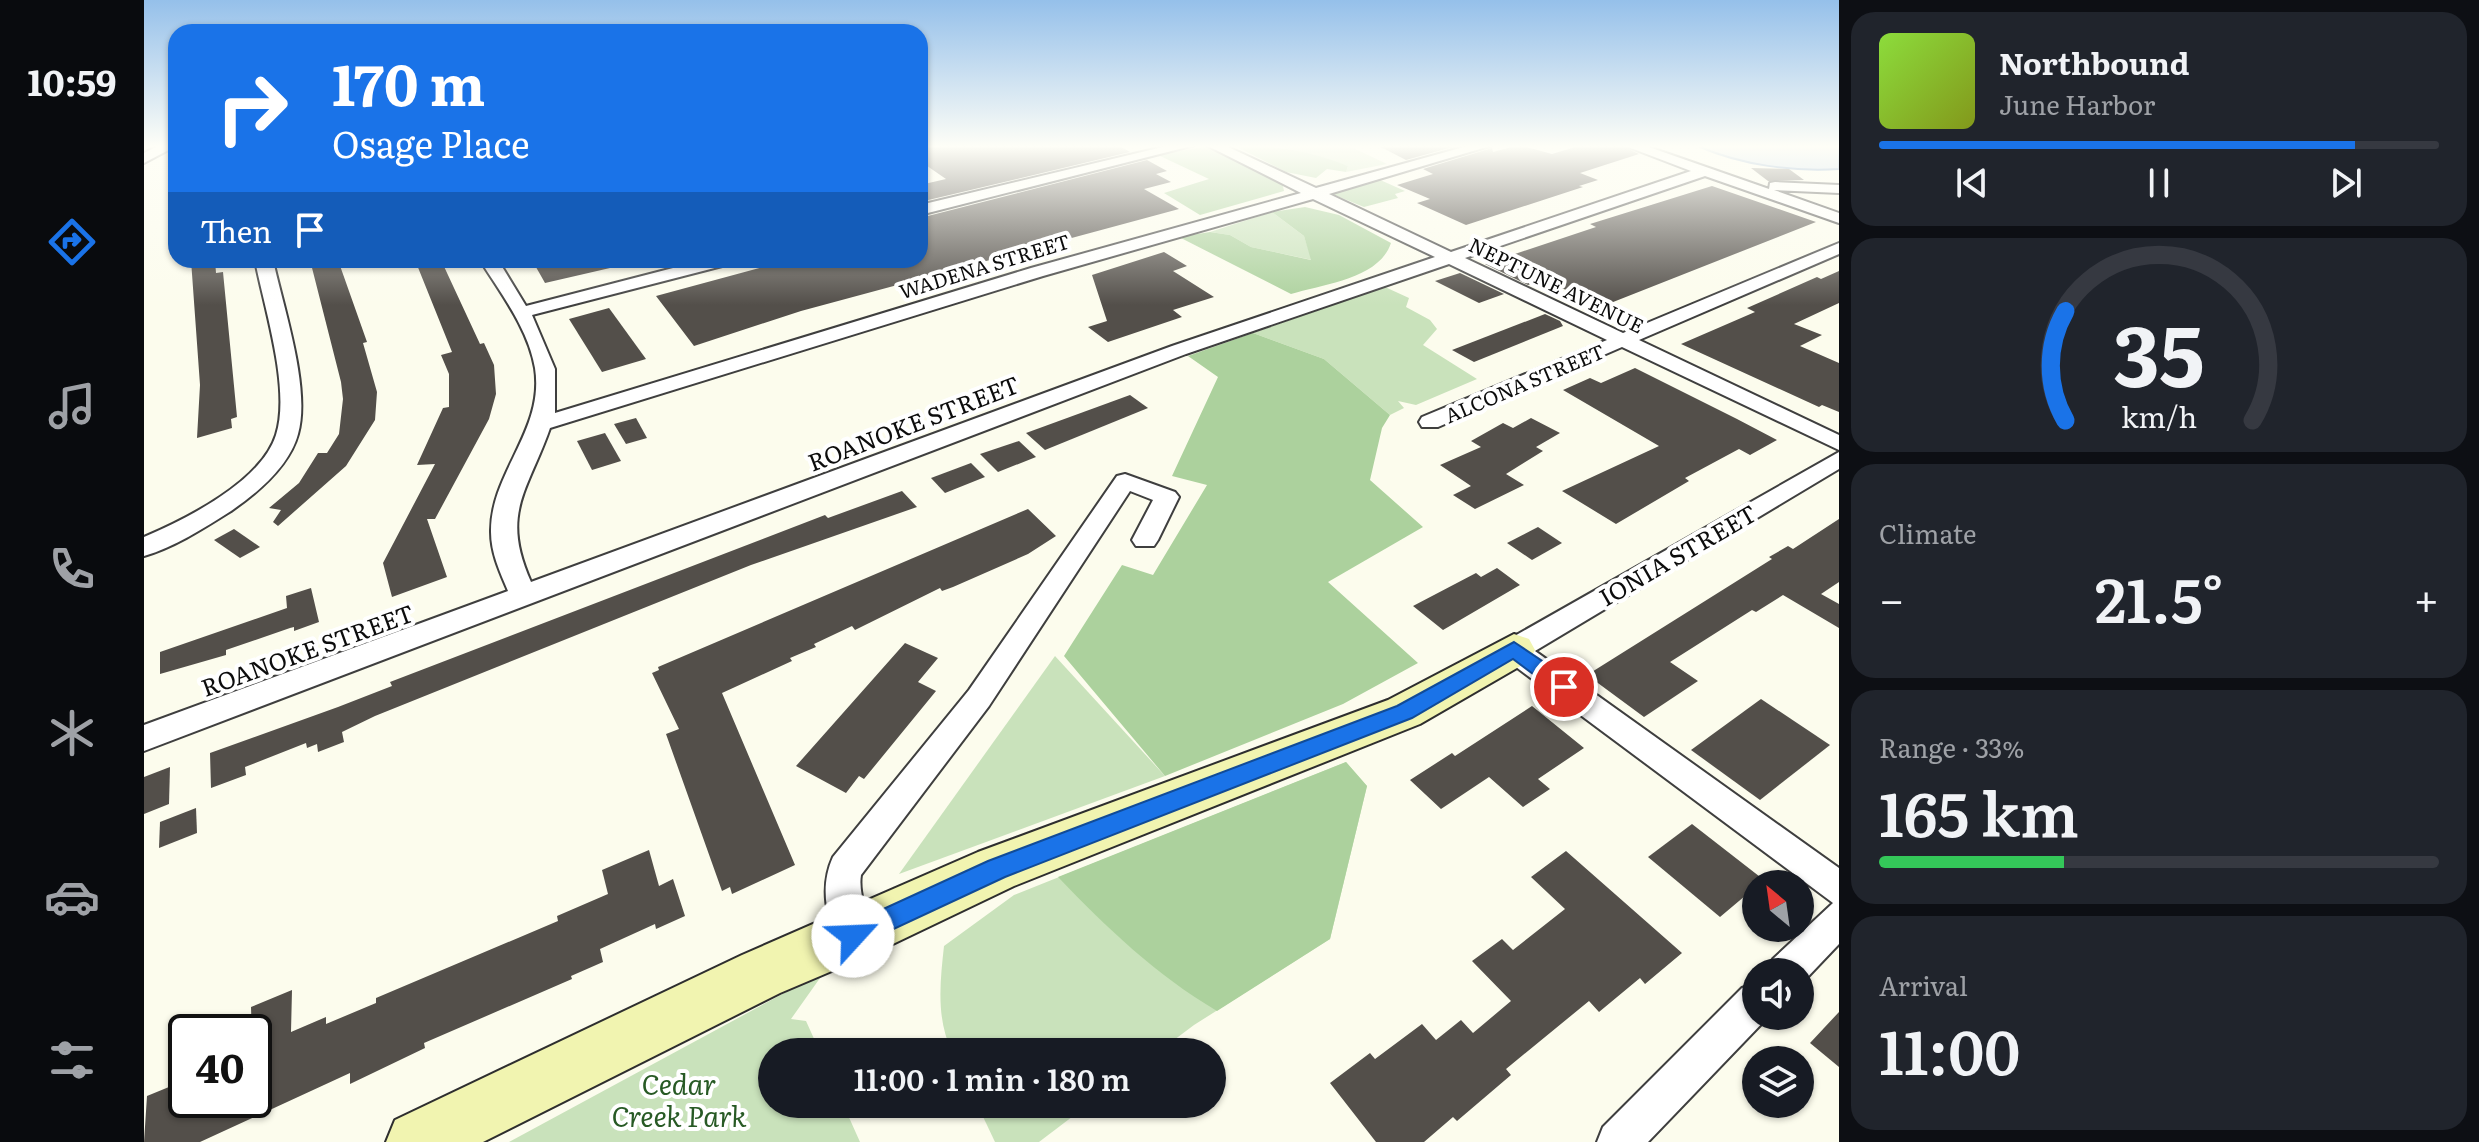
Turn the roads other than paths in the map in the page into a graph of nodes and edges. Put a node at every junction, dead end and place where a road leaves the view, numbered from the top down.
1 (968, 198) edge
2 (1296, 198) edge
3 (1326, 198) edge
4 (1625, 198) edge
5 (1785, 198) edge
6 (928, 208) edge
7 (1839, 218) edge
8 (1839, 248) edge
9 (1451, 257) junction
10 (265, 268) edge
11 (494, 268) edge
12 (693, 268) edge
13 (519, 313) junction
14 (1624, 340) junction
15 (1430, 422) dead end
16 (543, 423) junction
17 (1839, 443) edge
18 (1839, 459) edge
19 (1145, 540) dead end
20 (144, 547) edge
21 (523, 596) junction
22 (1514, 650) junction
23 (144, 738) edge
24 (1839, 889) edge
25 (1839, 918) edge
26 (853, 936) junction
27 (1800, 958) edge
28 (1742, 1016) edge
29 (417, 1142) edge
30 (1618, 1142) edge

1 - 6 street
2 - 16 street, WADENA STREET
3 - 9 street, NEPTUNE AVENUE
4 - 9 street, ROANOKE STREET
5 - 7 street
8 - 14 street, ALCONA STREET
9 - 14 street, NEPTUNE AVENUE
9 - 21 street, ROANOKE STREET
10 - 20 street
11 - 13 street
12 - 13 street
13 - 16 street
14 - 15 street, ALCONA STREET
14 - 17 street, NEPTUNE AVENUE
16 - 21 street
18 - 22 street, IONIA STREET
19 - 26 street
21 - 23 street, ROANOKE STREET
22 - 24 street
22 - 26 street
25 - 27 street
26 - 29 street
28 - 30 street

